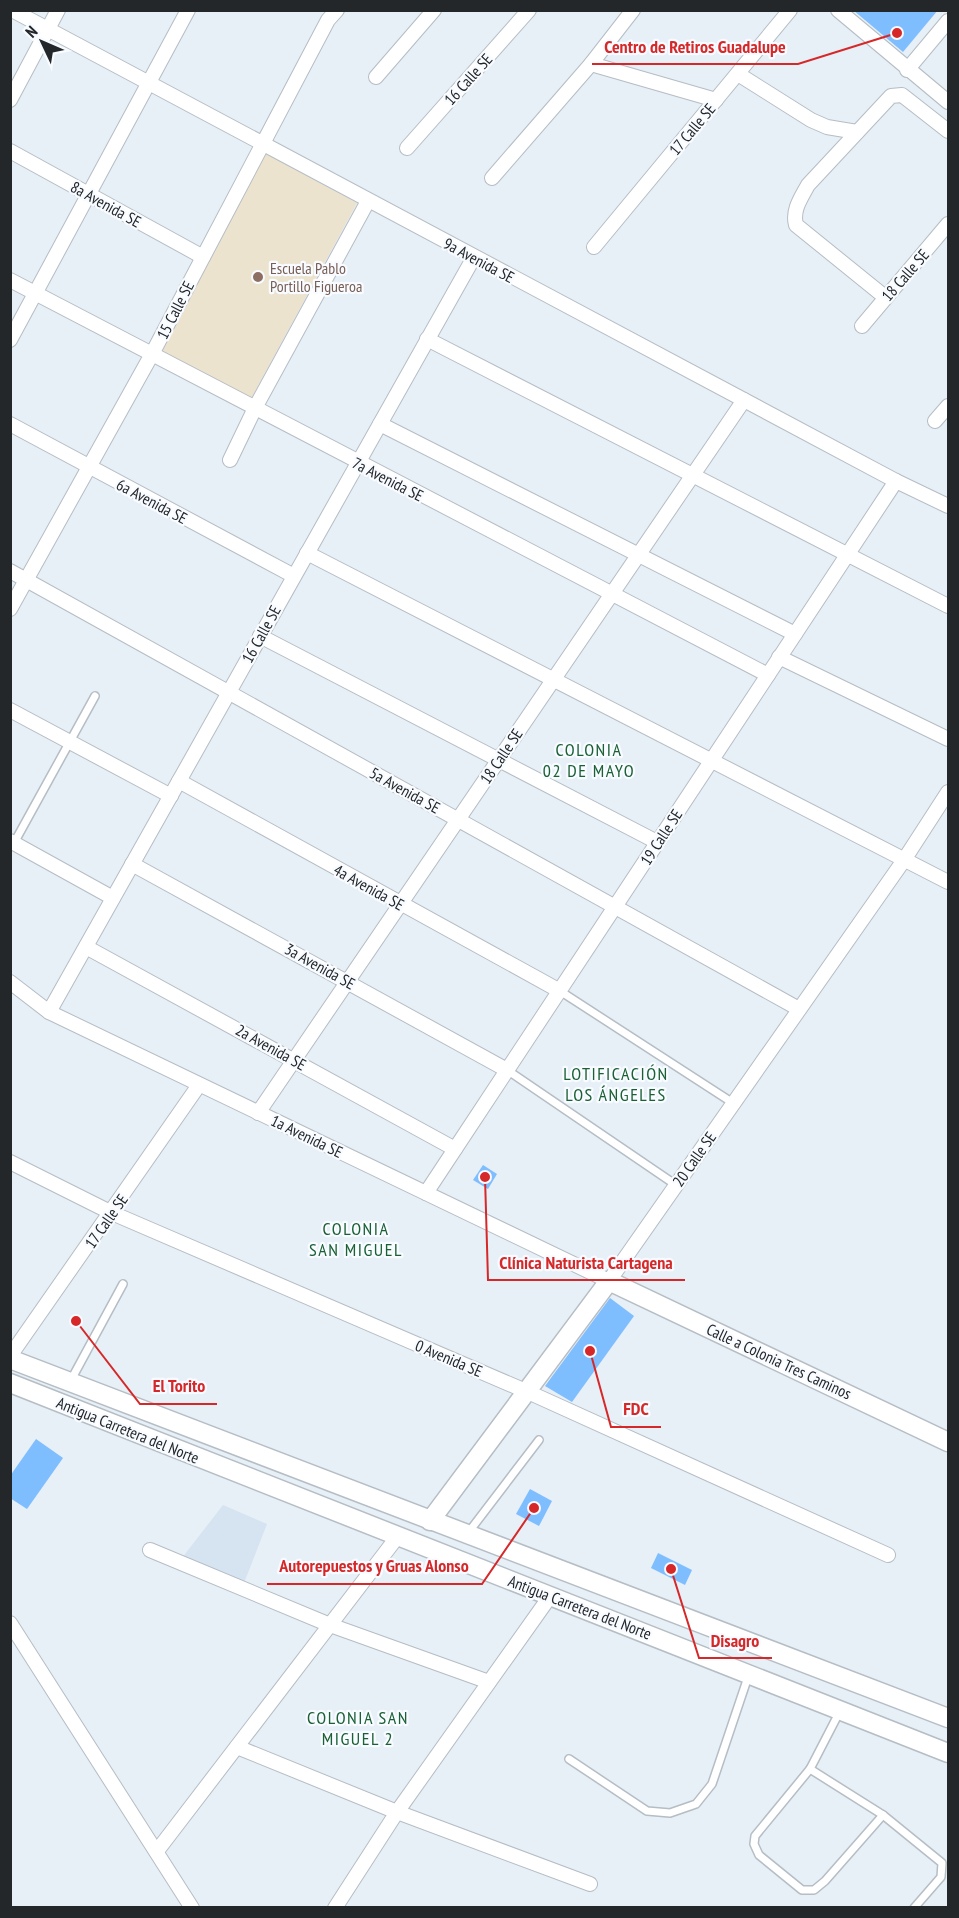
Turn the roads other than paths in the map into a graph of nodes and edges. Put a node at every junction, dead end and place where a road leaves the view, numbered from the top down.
1 (12, 10) edge
2 (58, 10) edge
3 (188, 10) edge
4 (338, 10) edge
5 (435, 10) edge
6 (529, 10) edge
7 (633, 10) edge
8 (790, 10) edge
9 (838, 10) edge
10 (948, 21) edge
11 (48, 29) junction
12 (591, 64) junction
13 (907, 70) junction
14 (738, 74) junction
15 (376, 77) dead end
16 (149, 85) junction
17 (10, 100) edge
18 (716, 100) junction
19 (948, 102) edge
20 (948, 131) edge
21 (857, 132) junction
22 (261, 144) junction
23 (407, 148) dead end
24 (10, 151) edge
25 (492, 178) dead end
26 (89, 195) junction
27 (368, 201) junction
28 (948, 224) edge
29 (594, 247) dead end
30 (203, 257) junction
31 (474, 257) junction
32 (10, 280) edge
33 (36, 293) junction
34 (885, 297) junction
35 (862, 326) dead end
36 (427, 339) junction
37 (10, 340) edge
38 (152, 354) junction
39 (744, 400) junction
40 (948, 406) edge
41 (255, 408) junction
42 (935, 421) dead end
43 (10, 424) edge
44 (380, 424) junction
45 (230, 460) dead end
46 (358, 463) junction
47 (89, 468) junction
48 (692, 476) junction
49 (896, 481) junction
50 (948, 506) edge
51 (307, 553) junction
52 (849, 553) junction
53 (638, 555) junction
54 (10, 571) edge
55 (294, 576) junction
56 (27, 580) junction
57 (612, 594) junction
58 (948, 606) edge
59 (10, 609) edge
60 (795, 633) junction
61 (260, 636) junction
62 (779, 657) junction
63 (768, 675) junction
64 (553, 679) junction
65 (229, 692) junction
66 (95, 696) dead end
67 (10, 710) edge
68 (948, 739) edge
69 (70, 742) junction
70 (499, 760) junction
71 (712, 760) junction
72 (179, 781) junction
73 (948, 792) edge
74 (171, 796) junction
75 (458, 819) junction
76 (12, 842) edge
77 (657, 843) junction
78 (904, 860) junction
79 (132, 864) junction
80 (948, 882) edge
81 (113, 898) junction
82 (400, 904) junction
83 (615, 907) junction
84 (86, 947) junction
85 (10, 982) edge
86 (348, 982) junction
87 (560, 991) junction
88 (799, 1009) junction
89 (49, 1012) junction
90 (294, 1060) junction
91 (507, 1070) junction
92 (199, 1086) junction
93 (733, 1104) junction
94 (258, 1113) junction
95 (455, 1149) junction
96 (10, 1162) edge
97 (676, 1185) junction
98 (426, 1193) junction
99 (112, 1213) junction
100 (609, 1281) junction
101 (123, 1284) dead end
102 (10, 1357) edge
103 (70, 1382) junction
104 (10, 1383) edge
105 (528, 1392) junction
106 (539, 1440) dead end
107 (948, 1442) edge
108 (430, 1521) junction
109 (466, 1535) junction
110 (398, 1536) junction
111 (150, 1550) dead end
112 (888, 1555) dead end
113 (550, 1595) junction
114 (10, 1623) edge
115 (330, 1625) junction
116 (749, 1674) junction
117 (489, 1682) junction
118 (840, 1710) junction
119 (948, 1718) edge
120 (237, 1747) junction
121 (948, 1753) edge
122 (569, 1760) dead end
123 (810, 1768) junction
124 (398, 1812) junction
125 (883, 1815) junction
126 (157, 1851) junction
127 (590, 1884) dead end
128 (192, 1908) edge
129 (335, 1908) edge
130 (914, 1908) edge

1 - 11 street, 9a Avenida SE
2 - 11 street
3 - 16 street
4 - 22 street, 15 Calle SE
5 - 15 street
6 - 23 street, 16 Calle SE
7 - 12 street
8 - 14 street, 17 Calle SE
9 - 13 street
10 - 13 street
11 - 16 street, 9a Avenida SE
11 - 17 street
12 - 18 street
12 - 25 street
13 - 19 street
14 - 18 street, 17 Calle SE
14 - 21 street
16 - 22 street, 9a Avenida SE
16 - 26 street
18 - 29 street, 17 Calle SE
20 - 21 street
21 - 34 street
22 - 27 street, 9a Avenida SE
22 - 30 street, 15 Calle SE
24 - 26 street, 8a Avenida SE
26 - 30 street, 8a Avenida SE
26 - 33 street
27 - 31 street, 9a Avenida SE
27 - 41 street
28 - 34 street, 18 Calle SE
30 - 38 street, 15 Calle SE
31 - 36 street, 16 Calle SE
31 - 39 street, 9a Avenida SE
32 - 33 street, 7a Avenida SE
33 - 37 street
33 - 38 street, 7a Avenida SE
34 - 35 street, 18 Calle SE
36 - 44 street, 16 Calle SE
36 - 48 street
38 - 41 street, 7a Avenida SE
38 - 47 street, 15 Calle SE
39 - 48 street, 18 Calle SE
39 - 49 street, 9a Avenida SE
40 - 42 street
41 - 45 street
41 - 46 street, 7a Avenida SE
43 - 47 street, 6a Avenida SE
44 - 46 street, 16 Calle SE
44 - 53 street
46 - 51 street, 16 Calle SE
46 - 57 street, 7a Avenida SE
47 - 55 street, 6a Avenida SE
47 - 56 street, 15 Calle SE
48 - 52 street
48 - 53 street, 18 Calle SE
49 - 50 street, 9a Avenida SE
49 - 52 street, 19 Calle SE
51 - 55 street, 16 Calle SE
51 - 64 street
52 - 58 street
52 - 60 street, 19 Calle SE
53 - 57 street, 18 Calle SE
53 - 60 street
54 - 56 street, 5a Avenida SE
55 - 61 street, 16 Calle SE
56 - 59 street, 15 Calle SE
56 - 65 street, 5a Avenida SE
57 - 63 street, 7a Avenida SE
57 - 64 street, 18 Calle SE
60 - 62 street, 19 Calle SE
61 - 65 street, 16 Calle SE
61 - 70 street
62 - 63 street, 19 Calle SE
62 - 68 street
63 - 71 street, 19 Calle SE
64 - 70 street, 18 Calle SE
64 - 71 street
65 - 72 street, 16 Calle SE
65 - 75 street, 5a Avenida SE
66 - 69 lane
67 - 69 street
69 - 74 street
69 - 76 lane
70 - 75 street, 18 Calle SE
70 - 77 street
71 - 77 street, 19 Calle SE
71 - 78 street
72 - 74 street, 16 Calle SE
72 - 82 street, 4a Avenida SE
73 - 78 street, 20 Calle SE
74 - 79 street, 16 Calle SE
75 - 82 street, 18 Calle SE
75 - 83 street, 5a Avenida SE
76 - 81 street
77 - 83 street, 19 Calle SE
78 - 80 street
78 - 88 street, 20 Calle SE
79 - 81 street, 16 Calle SE
79 - 86 street, 3a Avenida SE
81 - 84 street, 16 Calle SE
82 - 86 street, 18 Calle SE
82 - 87 street, 4a Avenida SE
83 - 87 street, 19 Calle SE
83 - 88 street, 5a Avenida SE
84 - 89 street, 16 Calle SE
84 - 90 street, 2a Avenida SE
85 - 89 street, 1a Avenida SE
86 - 90 street, 18 Calle SE
86 - 91 street, 3a Avenida SE
87 - 91 street, 19 Calle SE
87 - 93 lane
88 - 93 street, 20 Calle SE
89 - 92 street, 1a Avenida SE
90 - 94 street, 18 Calle SE
90 - 95 street, 2a Avenida SE
91 - 95 street, 19 Calle SE
91 - 97 lane
92 - 94 street, 1a Avenida SE
92 - 99 street, 17 Calle SE
93 - 97 street, 20 Calle SE
94 - 98 street, 1a Avenida SE
95 - 98 street, 19 Calle SE
96 - 99 street, 0 Avenida SE
97 - 100 street, 20 Calle SE
98 - 100 street, 1a Avenida SE
99 - 102 street, 17 Calle SE
99 - 105 street, 0 Avenida SE
100 - 105 main road, 20 Calle SE
100 - 107 main road, Calle a Colonia Tres Caminos
101 - 103 lane
102 - 103 main road, Antigua Carretera del Norte
103 - 108 main road, Antigua Carretera del Norte
104 - 110 main road, Antigua Carretera del Norte
105 - 108 main road, 20 Calle SE
105 - 112 street, 0 Avenida SE
106 - 109 lane
108 - 109 main road, Antigua Carretera del Norte
109 - 119 main road, Antigua Carretera del Norte
110 - 113 main road, Antigua Carretera del Norte
110 - 115 street
111 - 115 street
113 - 116 main road, Antigua Carretera del Norte
113 - 117 street
114 - 126 street
115 - 117 street
115 - 120 street
116 - 118 main road, Antigua Carretera del Norte
116 - 122 lane
117 - 124 street
118 - 121 main road, Antigua Carretera del Norte
118 - 123 lane
120 - 124 street
120 - 126 street
123 - 125 lane
123 - 125 lane
124 - 127 street
124 - 129 street
125 - 130 lane
126 - 128 street

